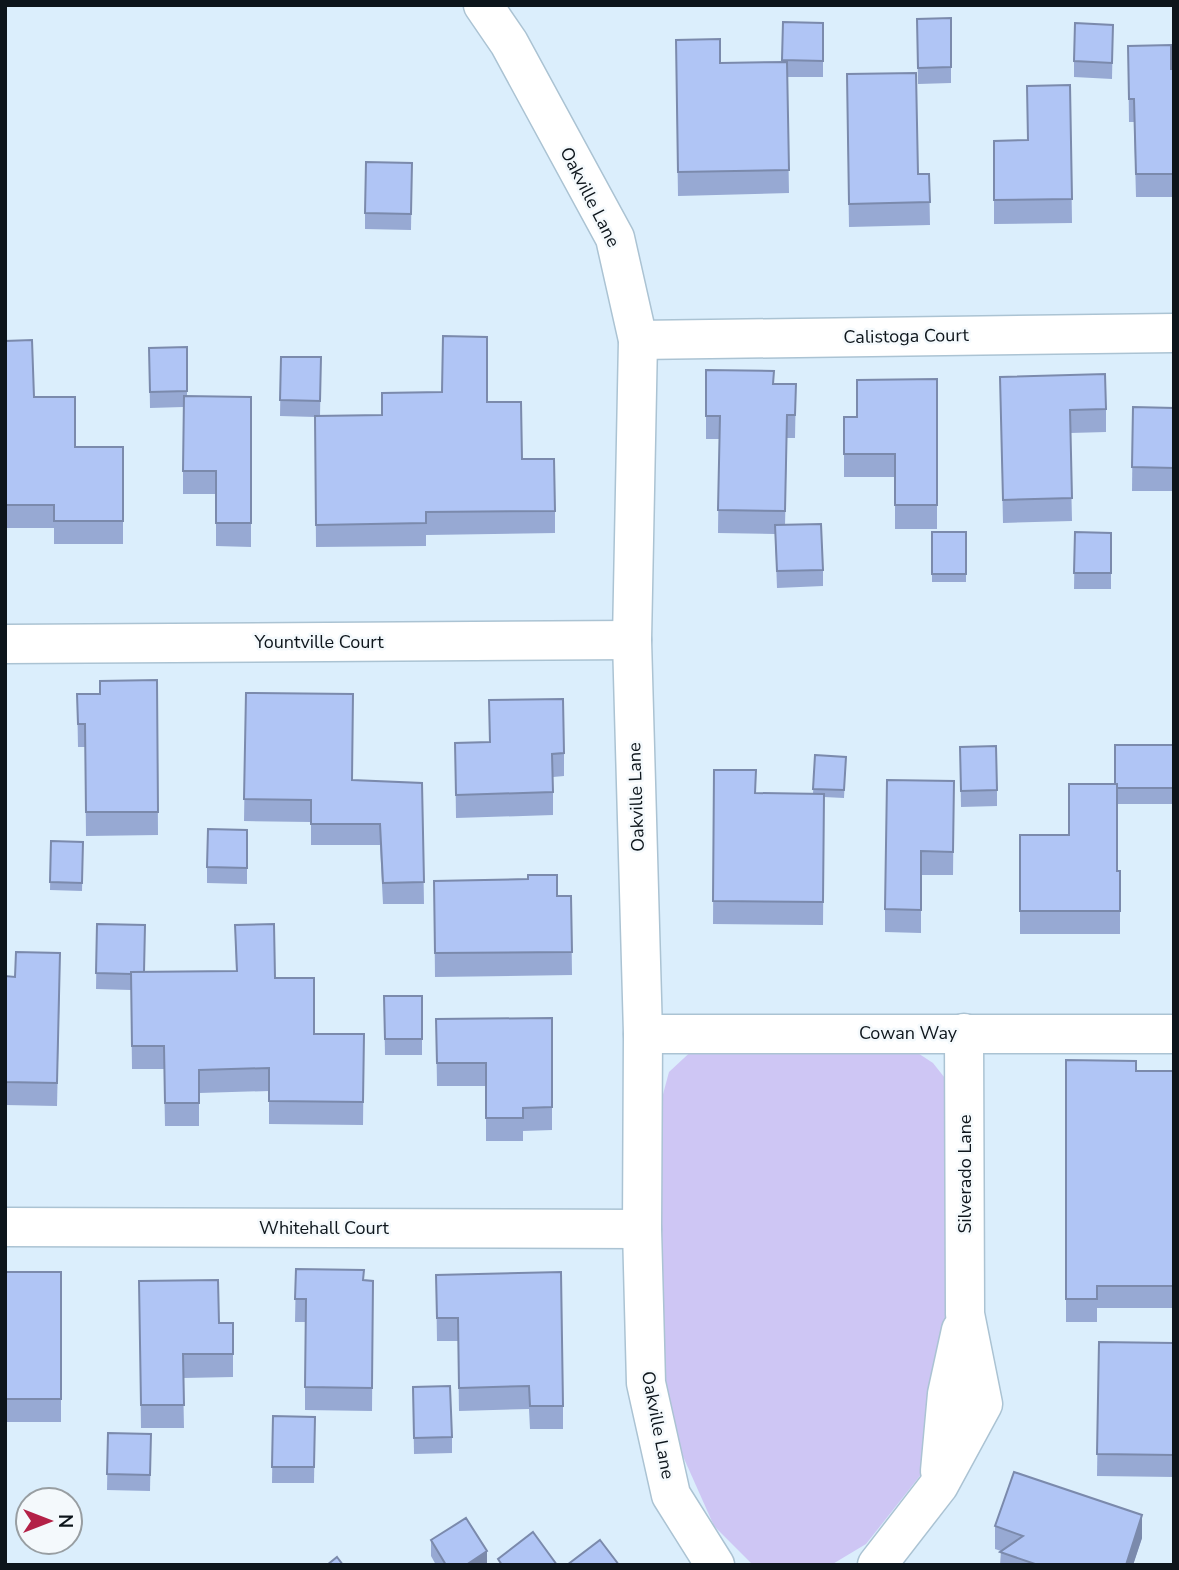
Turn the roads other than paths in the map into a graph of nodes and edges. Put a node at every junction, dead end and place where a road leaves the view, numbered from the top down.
1 (483, 5) edge
2 (509, 5) edge
3 (509, 43) junction
4 (1174, 332) edge
5 (638, 340) junction
6 (632, 640) junction
7 (5, 644) edge
8 (964, 1033) junction
9 (643, 1034) junction
10 (1174, 1034) edge
11 (5, 1227) edge
12 (642, 1229) junction
13 (715, 1565) edge
14 (877, 1565) edge

1 - 3 street, Oakville Lane
2 - 3 street, Oakville Lane
3 - 5 street, Oakville Lane
4 - 5 street, Calistoga Court
5 - 6 street, Oakville Lane
6 - 7 street, Yountville Court
6 - 9 street, Oakville Lane
8 - 9 street, Cowan Way
8 - 10 street, Cowan Way
8 - 14 street, Silverado Lane
9 - 12 street, Oakville Lane
11 - 12 street, Whitehall Court
12 - 13 street, Oakville Lane

